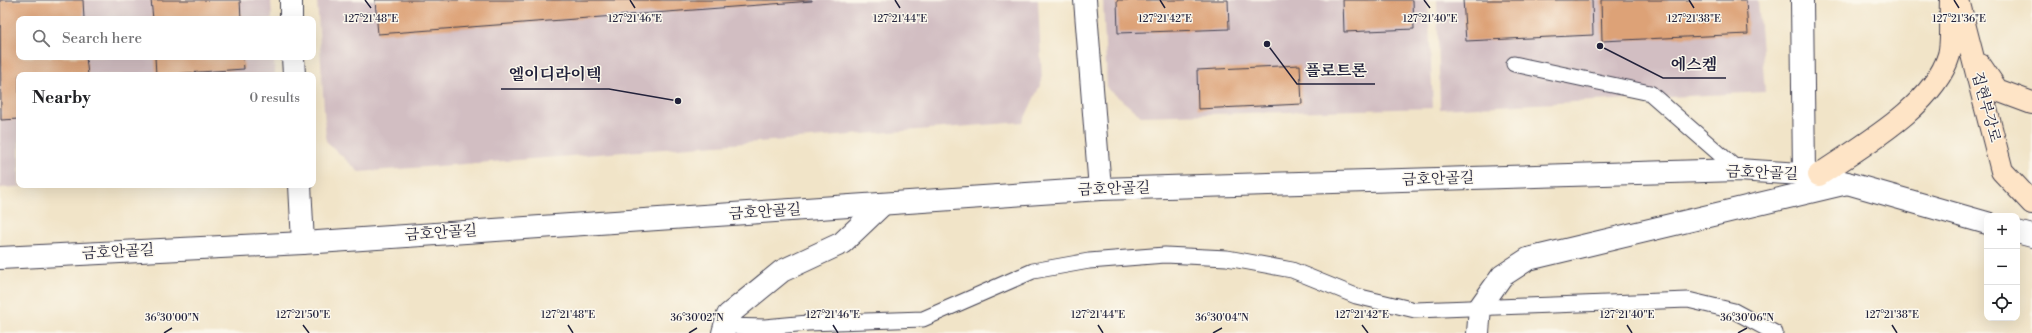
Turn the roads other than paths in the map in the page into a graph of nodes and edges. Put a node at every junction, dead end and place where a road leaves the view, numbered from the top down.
1 (290, 0) edge
2 (1085, 0) edge
3 (1802, 0) edge
4 (1951, 0) edge
5 (1958, 0) edge
6 (292, 16) edge
7 (1972, 53) junction
8 (293, 60) edge
9 (1514, 64) dead end
10 (294, 72) edge
11 (2032, 103) edge
12 (1738, 170) junction
13 (1812, 175) junction
14 (1847, 183) junction
15 (300, 188) edge
16 (1100, 189) junction
17 (2032, 203) edge
18 (883, 204) junction
19 (1984, 222) edge
20 (2020, 233) edge
21 (2032, 236) edge
22 (303, 243) junction
23 (0, 258) edge
24 (1480, 307) junction
25 (724, 329) edge
26 (1478, 333) edge
27 (1775, 333) edge

1 - 6 street
2 - 16 street
3 - 13 street
4 - 13 main road
5 - 7 main road, 집현부강로
7 - 11 main road
7 - 17 main road, 집현부강로
8 - 10 street
9 - 12 lane
12 - 13 street, 금호안골길
12 - 16 street, 금호안골길
13 - 14 street, 금호안골길
14 - 19 street, 금호안골길
14 - 24 street
15 - 22 street
16 - 18 street, 금호안골길
18 - 22 street, 금호안골길
18 - 25 street
20 - 21 street
22 - 23 street, 금호안골길
24 - 25 lane
24 - 26 street
24 - 27 lane

